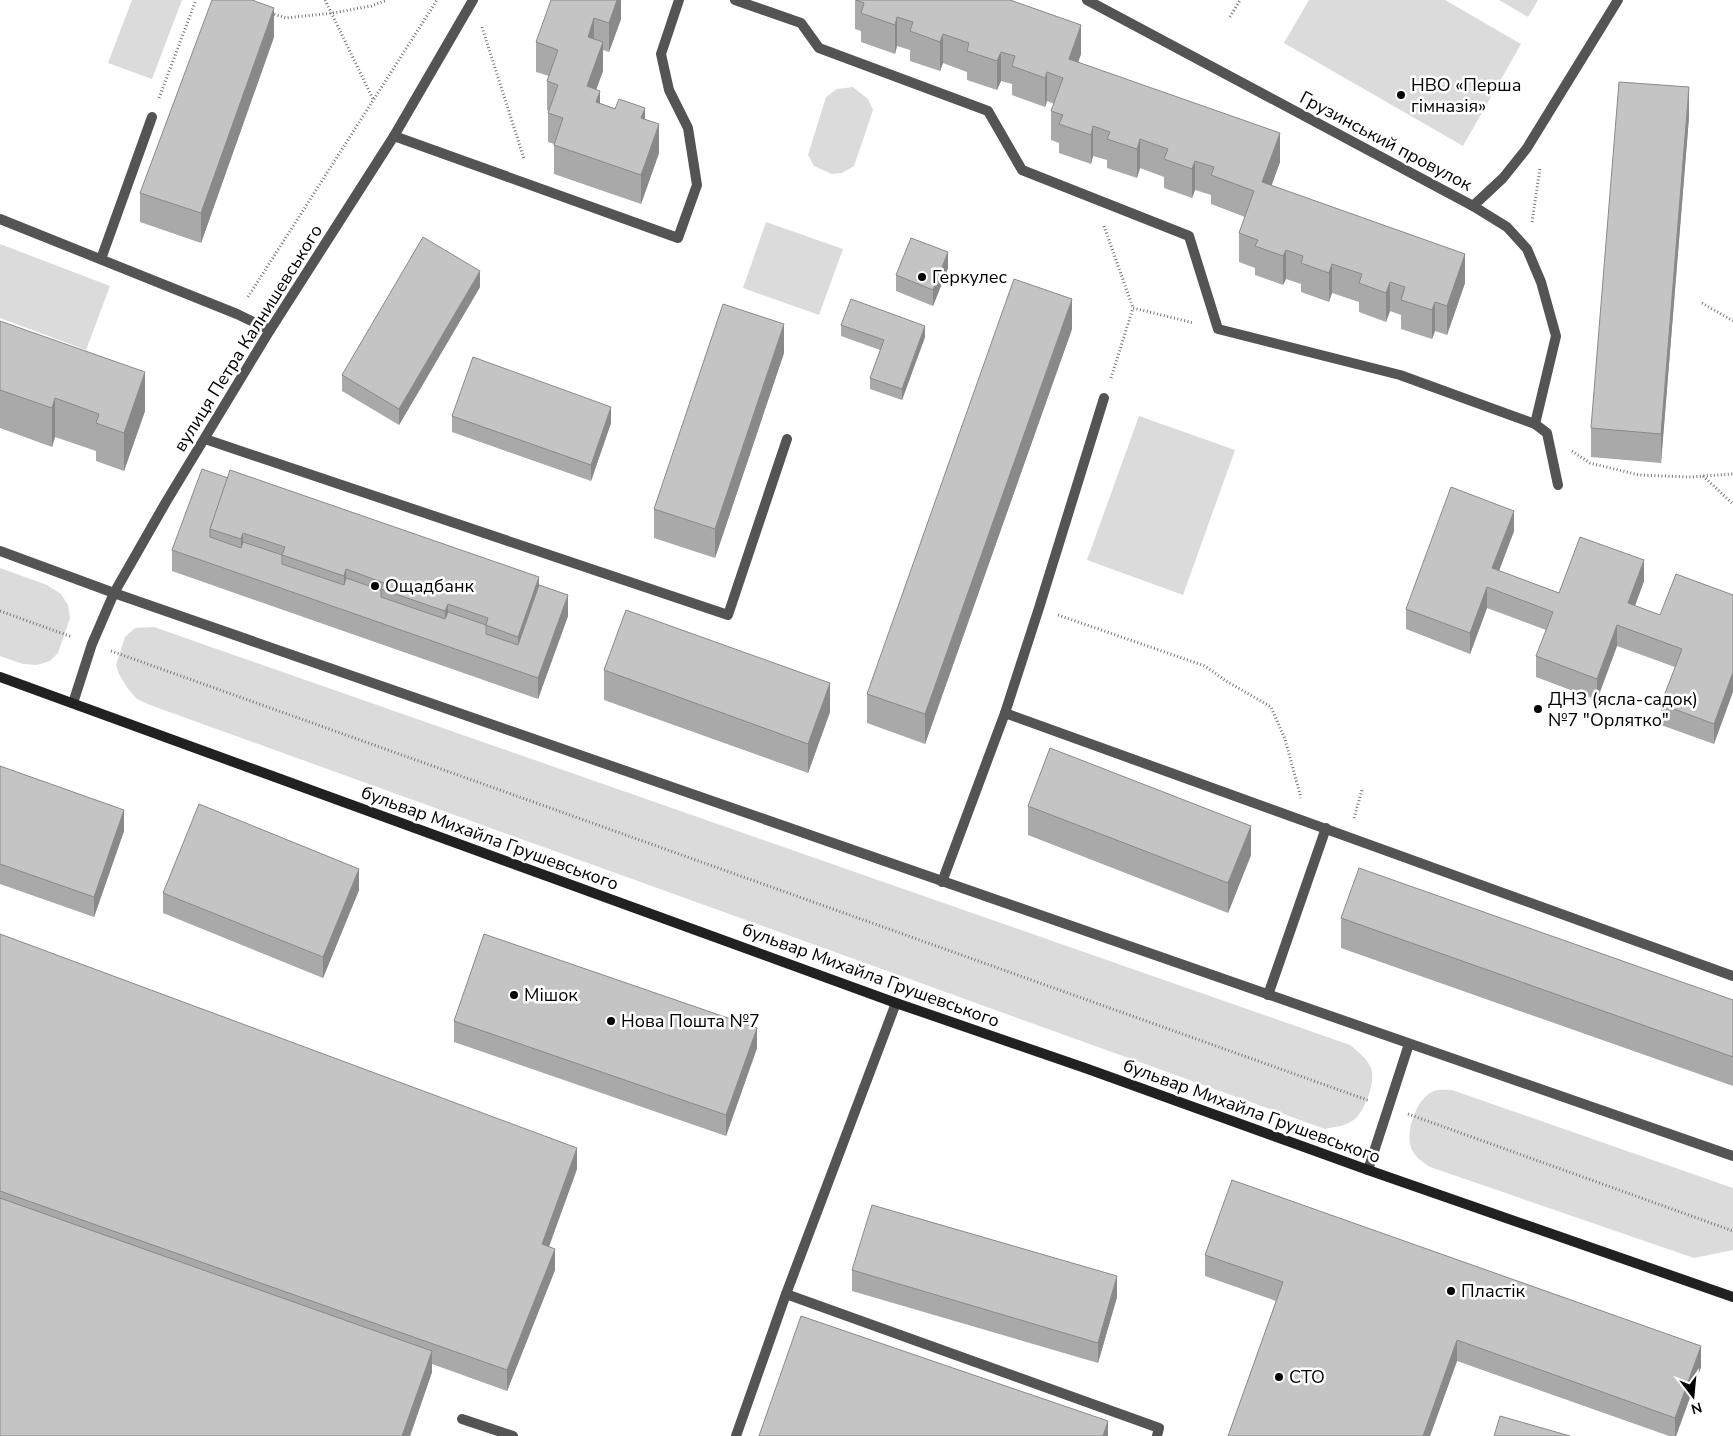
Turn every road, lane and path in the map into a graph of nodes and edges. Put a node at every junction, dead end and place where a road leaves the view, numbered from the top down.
1 (196, 0) edge
2 (325, 0) edge
3 (387, 0) edge
4 (437, 0) edge
5 (473, 0) edge
6 (679, 0) edge
7 (735, 0) edge
8 (1087, 0) edge
9 (1240, 0) edge
10 (1618, 0) edge
11 (268, 12) edge
12 (333, 13) junction
13 (1230, 17) dead end
14 (482, 27) dead end
15 (373, 100) junction
16 (152, 117) joint
17 (394, 136) junction
18 (1541, 162) dead end
19 (532, 186) junction
20 (1095, 199) junction
21 (1473, 206) junction
22 (0, 219) edge
23 (1527, 249) junction
24 (100, 259) junction
25 (1702, 303) dead end
26 (1133, 308) junction
27 (237, 314) junction
28 (1733, 321) edge
29 (1218, 329) junction
30 (270, 330) junction
31 (1104, 398) joint
32 (1535, 424) junction
33 (1547, 434) junction
34 (205, 439) junction
35 (787, 439) dead end
36 (1733, 474) edge
37 (1703, 476) junction
38 (1558, 484) dead end
39 (1733, 504) edge
40 (0, 551) edge
41 (114, 593) junction
42 (1039, 608) junction
43 (0, 611) edge
44 (92, 644) junction
45 (0, 677) edge
46 (73, 704) junction
47 (1005, 712) junction
48 (1362, 790) dead end
49 (1308, 822) junction
50 (1326, 828) junction
51 (1348, 837) junction
52 (942, 882) junction
53 (1733, 976) edge
54 (1268, 995) junction
55 (896, 1003) junction
56 (1410, 1044) junction
57 (1388, 1107) junction
58 (1733, 1156) edge
59 (1368, 1170) junction
60 (1733, 1230) edge
61 (786, 1294) junction
62 (1733, 1297) edge
63 (462, 1419) dead end
64 (513, 1436) edge
65 (736, 1436) edge
66 (1157, 1436) edge

1 - 16 path
2 - 12 path
3 - 12 path
4 - 15 path
5 - 17 street, вулиця Петра Калнишевського
6 - 19 street
7 - 20 street
8 - 21 street, Грузинський провулок
9 - 13 path
10 - 21 street, Грузинський провулок
11 - 12 path
12 - 15 path
14 - 19 path
15 - 27 path
16 - 24 street
17 - 19 street
17 - 30 street, вулиця Петра Калнишевського
18 - 23 path
20 - 26 path
20 - 29 street
21 - 23 street
22 - 24 street
23 - 32 street
24 - 27 street
25 - 28 path
26 - 29 path
26 - 31 path
27 - 30 street
29 - 32 street
30 - 34 street, вулиця Петра Калнишевського
31 - 42 street
32 - 33 street
33 - 37 path
33 - 38 street
34 - 35 street
34 - 41 street, вулиця Петра Калнишевського
36 - 37 path
37 - 39 path
40 - 41 street
41 - 44 street, вулиця Петра Калнишевського
41 - 52 street
42 - 47 street
42 - 49 path
43 - 44 path
44 - 46 street, вулиця Петра Калнишевського
44 - 57 path
45 - 46 main road, бульвар Михайла Грушевського
46 - 55 main road, бульвар Михайла Грушевського
47 - 49 street
47 - 52 street
48 - 51 path
49 - 50 street
50 - 51 street
50 - 54 street
51 - 53 street
52 - 54 street
54 - 56 street
55 - 59 main road, бульвар Михайла Грушевського
55 - 61 street
56 - 57 street
56 - 58 street
57 - 59 street
57 - 60 path
59 - 62 main road, бульвар Михайла Грушевського
61 - 65 street
61 - 66 street
63 - 64 street

